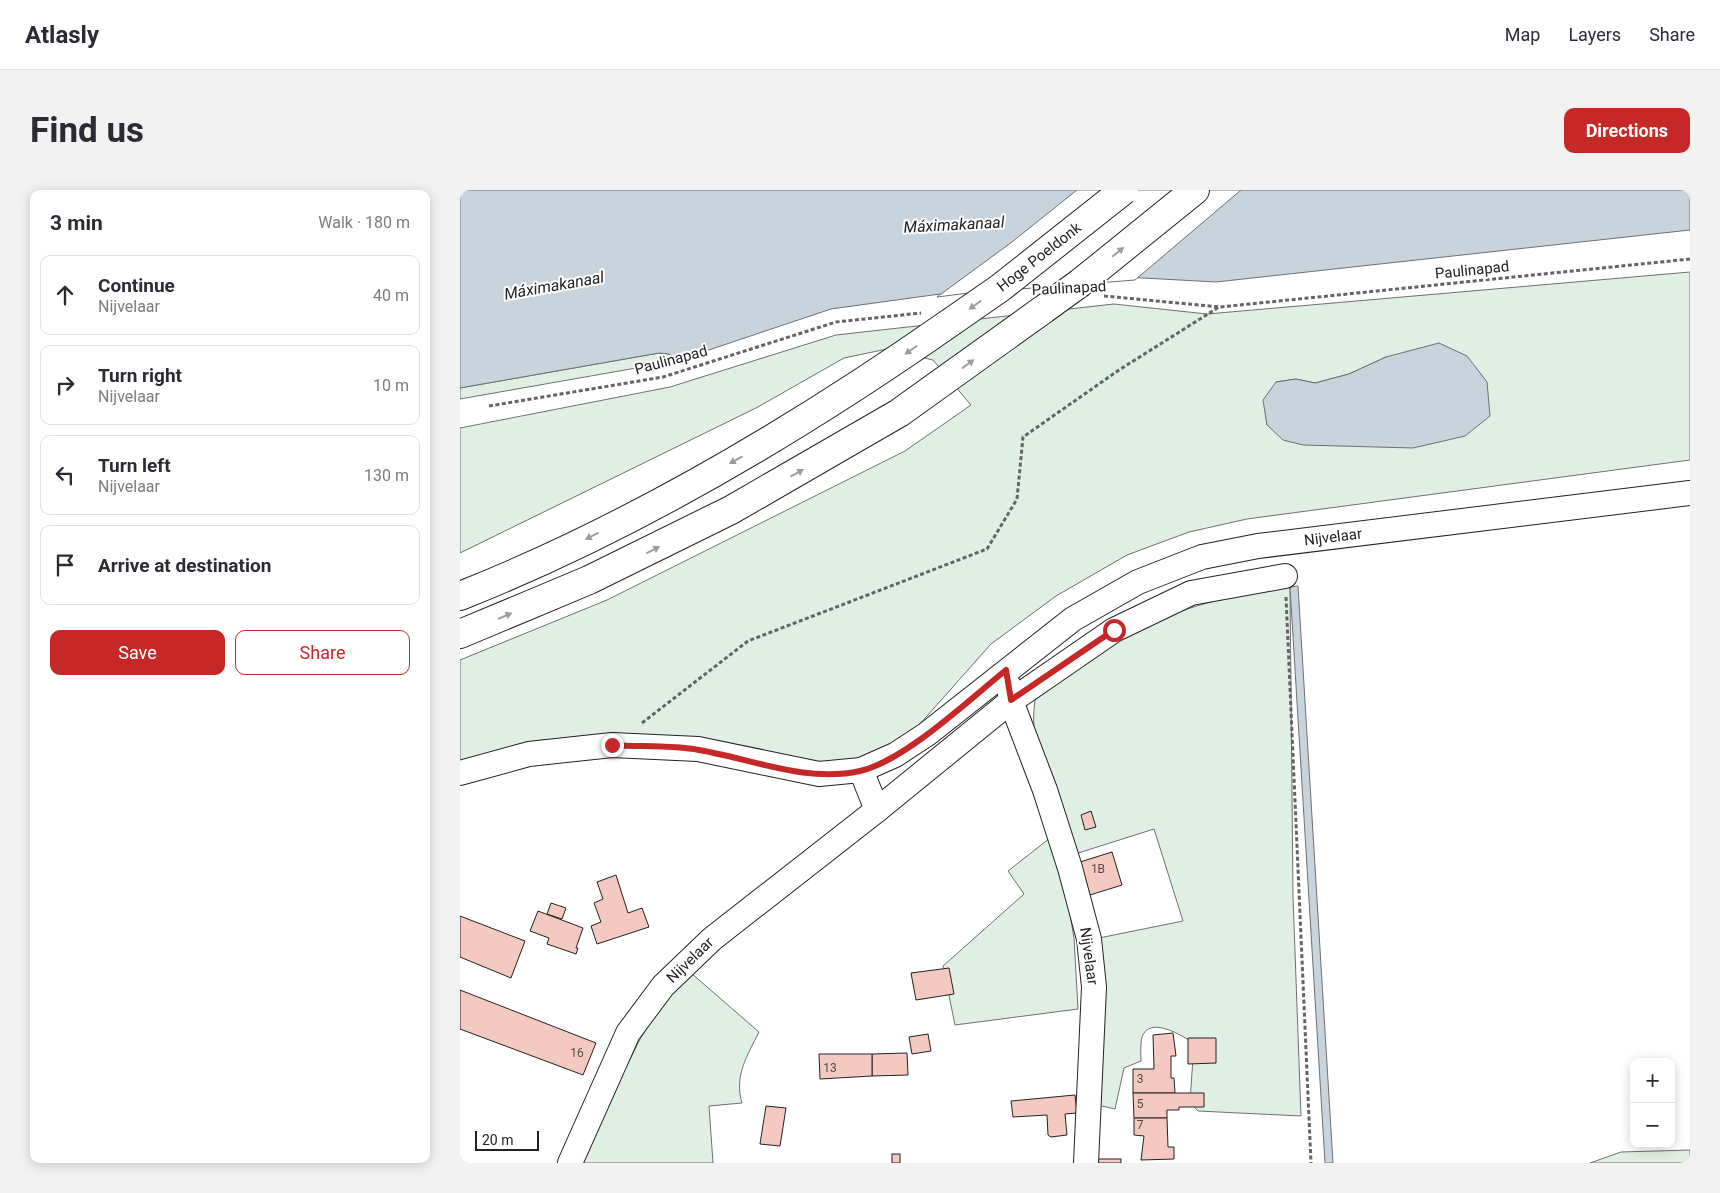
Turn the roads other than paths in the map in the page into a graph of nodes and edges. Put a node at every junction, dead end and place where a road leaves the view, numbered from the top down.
1 (1124, 190) edge
2 (1194, 190) edge
3 (1690, 493) edge
4 (1285, 576) road end
5 (460, 596) edge
6 (460, 634) edge
7 (1006, 670) junction
8 (1011, 700) junction
9 (861, 770) junction
10 (460, 773) edge
11 (877, 810) junction
12 (570, 1163) edge
13 (1086, 1163) edge

1 -> 5 highway, Hoge Poeldonk, bridge
6 -> 2 highway, bridge
3 - 7 street, Nijvelaar
4 - 8 street, Nijvelaar
7 - 8 street, Nijvelaar
7 - 9 street, Nijvelaar
8 - 11 street, Nijvelaar
8 - 13 street, Nijvelaar
9 - 10 street, Nijvelaar
9 - 11 street
11 - 12 street, Nijvelaar

